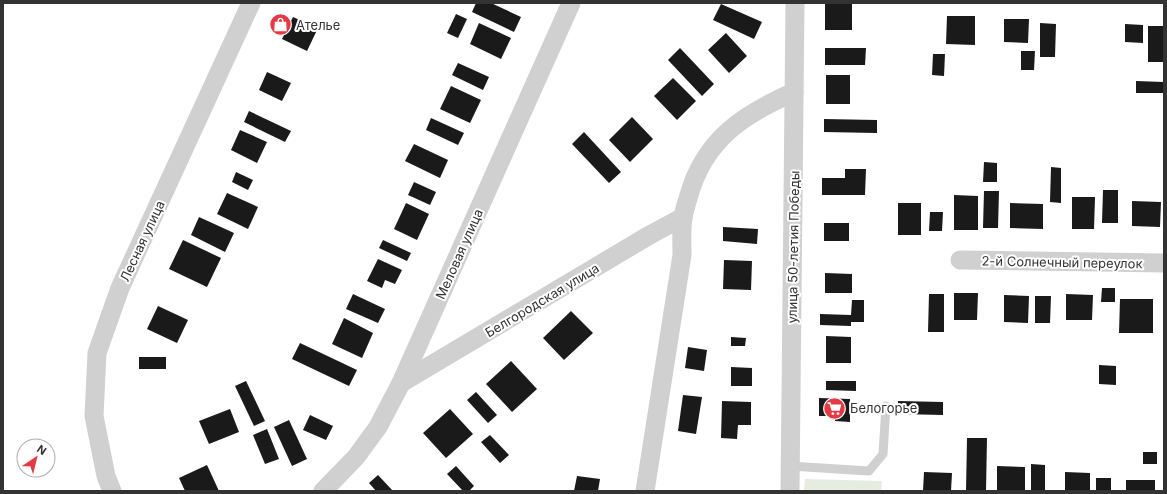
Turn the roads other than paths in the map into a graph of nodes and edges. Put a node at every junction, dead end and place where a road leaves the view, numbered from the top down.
1 (251, 3) edge
2 (571, 3) edge
3 (795, 3) edge
4 (794, 92) junction
5 (683, 217) junction
6 (960, 260) dead end
7 (1164, 263) edge
8 (401, 383) junction
9 (886, 406) dead end
10 (790, 466) junction
11 (112, 491) edge
12 (323, 491) edge
13 (645, 491) edge
14 (790, 491) edge

1 - 11 street, Лесная улица
2 - 8 street, Меловая улица
3 - 4 street, улица 50-летия Победы
4 - 5 street
4 - 10 street, улица 50-летия Победы
5 - 8 street, Белгородская улица
5 - 13 street
6 - 7 street, 2-й Солнечный переулок
8 - 12 street, Меловая улица
9 - 10 lane
10 - 14 street, улица 50-летия Победы

